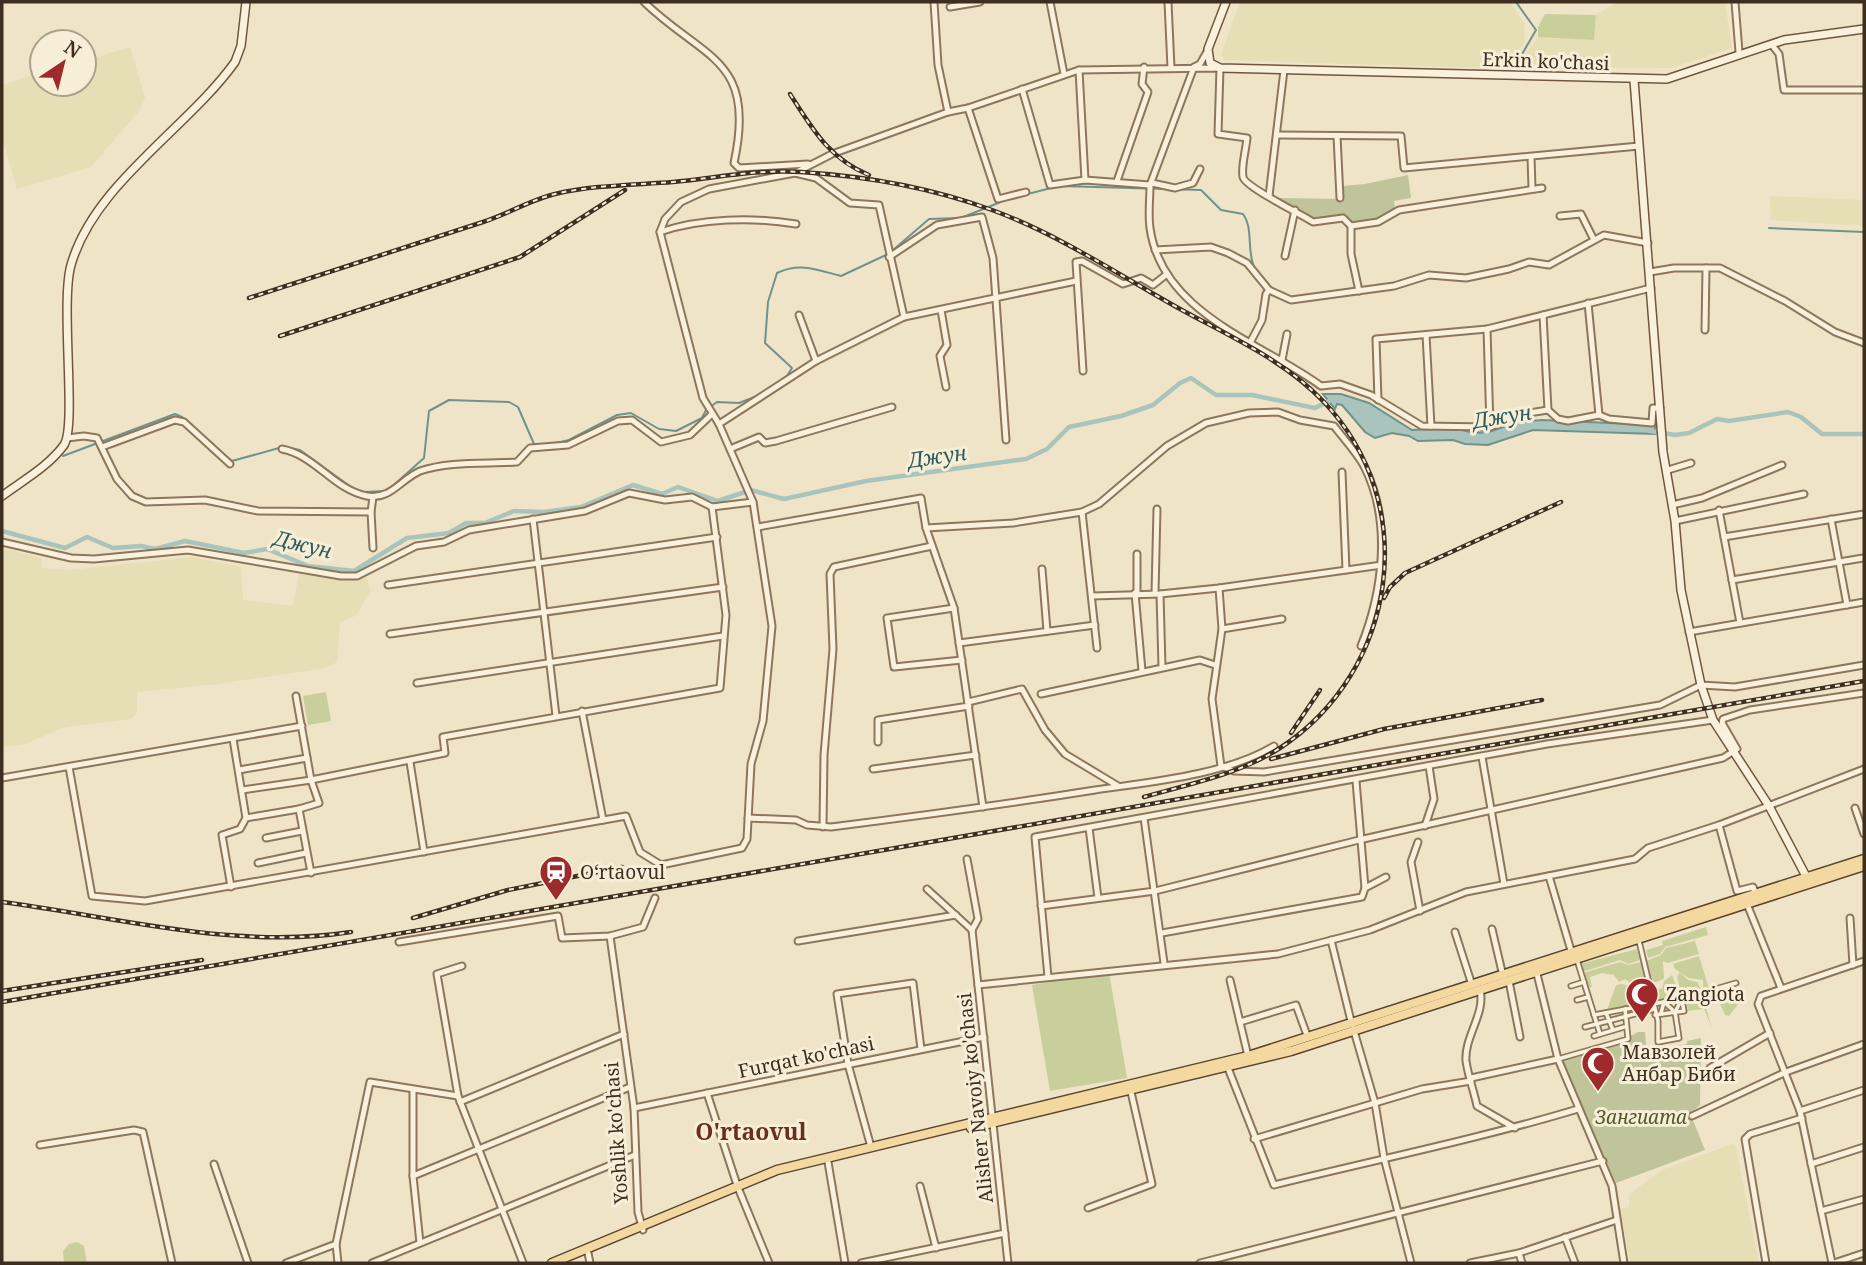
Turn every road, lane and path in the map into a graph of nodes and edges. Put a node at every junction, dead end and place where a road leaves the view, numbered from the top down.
1 (246, 2) edge
2 (644, 2) edge
3 (934, 2) edge
4 (980, 2) edge
5 (1050, 2) edge
6 (1168, 2) edge
7 (1226, 2) edge
8 (1735, 2) edge
9 (950, 7) dead end
10 (1864, 29) edge
11 (1772, 45) junction
12 (1208, 49) junction
13 (1740, 52) junction
14 (1144, 67) junction
15 (1194, 67) junction
16 (1171, 68) junction
17 (1220, 68) junction
18 (1079, 70) junction
19 (1284, 70) junction
20 (1064, 74) junction
21 (1634, 80) junction
22 (1022, 89) junction
23 (1864, 90) edge
24 (968, 108) junction
25 (948, 112) junction
26 (1277, 135) junction
27 (1337, 136) junction
28 (1639, 146) junction
29 (1531, 157) junction
30 (811, 163) junction
31 (1200, 169) dead end
32 (795, 173) junction
33 (1085, 180) junction
34 (1117, 181) junction
35 (1151, 184) junction
36 (1532, 188) junction
37 (1542, 188) dead end
38 (1026, 192) dead end
39 (1269, 196) junction
40 (1340, 198) dead end
41 (1295, 210) junction
42 (1560, 216) dead end
43 (796, 224) dead end
44 (1351, 226) junction
45 (660, 232) junction
46 (1594, 238) junction
47 (1648, 243) junction
48 (1156, 250) junction
49 (889, 257) junction
50 (1285, 257) dead end
51 (1706, 268) junction
52 (1650, 272) junction
53 (1167, 274) junction
54 (1076, 281) junction
55 (1651, 288) junction
56 (1269, 290) junction
57 (1359, 291) junction
58 (997, 298) junction
59 (1588, 303) junction
60 (941, 310) junction
61 (799, 315) dead end
62 (1543, 315) junction
63 (904, 317) junction
64 (1487, 329) junction
65 (1705, 330) dead end
66 (1287, 334) dead end
67 (1426, 335) junction
68 (1251, 341) junction
69 (1864, 343) edge
70 (1282, 360) junction
71 (816, 361) junction
72 (1083, 371) dead end
73 (946, 387) dead end
74 (1378, 400) junction
75 (891, 407) dead end
76 (1660, 408) junction
77 (1548, 410) junction
78 (712, 414) junction
79 (1599, 415) junction
80 (719, 424) junction
81 (1431, 426) junction
82 (1490, 427) junction
83 (67, 438) junction
84 (1006, 440) dead end
85 (101, 444) junction
86 (282, 449) dead end
87 (730, 449) junction
88 (1690, 463) dead end
89 (230, 464) dead end
90 (1782, 465) dead end
91 (1668, 470) junction
92 (1342, 472) dead end
93 (1804, 494) dead end
94 (2, 496) edge
95 (373, 497) junction
96 (752, 502) junction
97 (1672, 505) junction
98 (712, 507) junction
99 (1157, 509) dead end
100 (1719, 510) junction
101 (371, 512) junction
102 (1082, 512) junction
103 (1864, 513) edge
104 (534, 519) junction
105 (1831, 519) junction
106 (1675, 521) junction
107 (758, 527) junction
108 (926, 528) junction
109 (717, 537) junction
110 (1724, 537) junction
111 (2, 542) edge
112 (932, 546) junction
113 (373, 548) dead end
114 (1138, 554) dead end
115 (1863, 558) edge
116 (1839, 561) junction
117 (539, 565) junction
118 (1382, 565) junction
119 (1042, 569) dead end
120 (1346, 570) junction
121 (1732, 580) junction
122 (388, 585) dead end
123 (723, 587) junction
124 (1219, 588) junction
125 (1136, 593) junction
126 (1158, 594) junction
127 (1092, 596) junction
128 (1864, 602) edge
129 (1847, 605) junction
130 (954, 608) junction
131 (543, 611) junction
132 (1282, 619) dead end
133 (1740, 623) junction
134 (1095, 625) junction
135 (1222, 629) junction
136 (1047, 631) junction
137 (1689, 632) junction
138 (390, 634) dead end
139 (723, 636) junction
140 (959, 643) junction
141 (1361, 646) dead end
142 (1097, 648) dead end
143 (962, 660) junction
144 (552, 664) junction
145 (1215, 665) junction
146 (1864, 666) edge
147 (1162, 667) junction
148 (1142, 671) junction
149 (417, 683) dead end
150 (1700, 685) junction
151 (1864, 693) edge
152 (1041, 694) dead end
153 (296, 696) dead end
154 (968, 704) junction
155 (582, 711) junction
156 (556, 716) junction
157 (1713, 720) junction
158 (302, 726) junction
159 (233, 739) junction
160 (878, 741) dead end
161 (1274, 746) dead end
162 (1735, 753) junction
163 (976, 755) junction
164 (1482, 757) junction
165 (307, 758) junction
166 (410, 762) junction
167 (1221, 766) junction
168 (1429, 766) junction
169 (69, 767) junction
170 (873, 769) dead end
171 (1864, 769) edge
172 (239, 770) junction
173 (2, 778) edge
174 (312, 780) junction
175 (1356, 781) junction
176 (1119, 787) junction
177 (242, 790) junction
178 (1769, 806) junction
179 (983, 807) junction
180 (1855, 808) dead end
181 (299, 810) junction
182 (1491, 810) junction
183 (246, 818) junction
184 (748, 818) junction
185 (1144, 818) junction
186 (603, 820) junction
187 (1719, 825) junction
188 (1425, 826) junction
189 (823, 827) junction
190 (1089, 828) junction
191 (302, 831) junction
192 (1864, 834) edge
193 (266, 838) dead end
194 (1359, 840) junction
195 (1418, 842) dead end
196 (424, 852) junction
197 (306, 853) junction
198 (967, 859) dead end
199 (1864, 859) edge
200 (258, 863) dead end
201 (1864, 866) edge
202 (311, 873) junction
203 (1549, 876) junction
204 (1386, 877) dead end
205 (1809, 881) junction
206 (1504, 884) junction
207 (231, 887) junction
208 (1365, 888) junction
209 (927, 889) dead end
210 (1155, 891) junction
211 (1756, 894) junction
212 (655, 898) dead end
213 (1098, 898) junction
214 (1747, 904) junction
215 (1041, 905) junction
216 (1420, 911) junction
217 (956, 915) junction
218 (1850, 918) dead end
219 (972, 929) junction
220 (1492, 929) dead end
221 (1455, 932) dead end
222 (1162, 933) junction
223 (610, 936) junction
224 (1639, 939) junction
225 (1331, 940) junction
226 (798, 941) dead end
227 (399, 942) dead end
228 (1574, 957) junction
229 (1864, 961) edge
230 (1164, 963) junction
231 (1853, 965) junction
232 (462, 967) dead end
233 (1536, 969) junction
234 (1048, 977) junction
235 (1506, 978) junction
236 (1230, 980) dead end
237 (1584, 982) junction
238 (1736, 983) dead end
239 (978, 985) junction
240 (1571, 986) dead end
241 (1476, 988) junction
242 (1781, 988) junction
243 (1588, 997) junction
244 (1682, 999) junction
245 (1577, 1000) dead end
246 (1664, 1002) junction
247 (1625, 1009) junction
248 (1654, 1009) junction
249 (1675, 1012) junction
250 (1606, 1013) junction
251 (1661, 1014) junction
252 (1594, 1015) junction
253 (1625, 1017) junction
254 (1609, 1021) junction
255 (1658, 1021) junction
256 (1240, 1022) junction
257 (1597, 1024) junction
258 (1585, 1027) dead end
259 (1624, 1027) junction
260 (1353, 1028) junction
261 (1613, 1030) junction
262 (1770, 1032) junction
263 (624, 1034) junction
264 (1600, 1034) junction
265 (1594, 1036) dead end
266 (984, 1037) junction
267 (1520, 1037) dead end
268 (1308, 1039) junction
269 (1864, 1044) edge
270 (921, 1049) junction
271 (1248, 1056) junction
272 (1558, 1059) junction
273 (848, 1064) junction
274 (1228, 1068) junction
275 (1710, 1068) dead end
276 (1786, 1072) junction
277 (1471, 1079) junction
278 (630, 1087) junction
279 (413, 1090) junction
280 (1864, 1090) edge
281 (1131, 1092) junction
282 (707, 1093) junction
283 (459, 1099) junction
284 (1375, 1103) junction
285 (634, 1108) junction
286 (1578, 1109) junction
287 (1801, 1115) junction
288 (1692, 1116) dead end
289 (994, 1120) junction
290 (1515, 1128) junction
291 (1254, 1139) junction
292 (40, 1145) dead end
293 (871, 1147) junction
294 (1864, 1147) edge
295 (478, 1149) junction
296 (635, 1155) junction
297 (1384, 1158) junction
298 (1603, 1161) junction
299 (828, 1162) junction
300 (214, 1164) dead end
301 (1811, 1164) junction
302 (413, 1176) junction
303 (920, 1186) dead end
304 (738, 1188) junction
305 (1864, 1199) edge
306 (1088, 1208) dead end
307 (502, 1210) junction
308 (1821, 1211) junction
309 (1400, 1213) junction
310 (1617, 1220) junction
311 (642, 1228) junction
312 (1005, 1233) junction
313 (1565, 1237) junction
314 (420, 1243) junction
315 (336, 1244) junction
316 (936, 1248) junction
317 (588, 1253) junction
318 (1519, 1253) junction
319 (1864, 1253) edge
320 (1479, 1262) edge
321 (172, 1263) edge
322 (248, 1263) edge
323 (286, 1263) edge
324 (338, 1263) edge
325 (372, 1263) edge
326 (523, 1263) edge
327 (552, 1263) edge
328 (563, 1263) edge
329 (590, 1263) edge
330 (769, 1263) edge
331 (845, 1263) edge
332 (861, 1263) edge
333 (1008, 1263) edge
334 (1200, 1263) edge
335 (1411, 1263) edge
336 (1469, 1263) edge
337 (1522, 1263) edge
338 (1575, 1263) edge
339 (1624, 1263) edge
340 (1766, 1263) edge
341 (1833, 1263) edge

1 - 83 main road
2 - 30 street
3 - 25 street
4 - 9 street
5 - 20 street
6 - 16 street
7 - 12 main road
8 - 13 street
10 - 11 main road, Erkin ko'chasi
11 - 13 main road, Erkin ko'chasi
11 - 23 street
12 - 15 street
12 - 17 main road
13 - 21 main road, Erkin ko'chasi
14 - 16 street
14 - 18 street
14 - 34 street
15 - 16 street
15 - 17 street
15 - 35 street
17 - 19 main road, Erkin ko'chasi
17 - 39 street
18 - 20 street
18 - 33 street
19 - 21 main road, Erkin ko'chasi
19 - 26 street
20 - 22 street
21 - 28 main road
22 - 24 street
22 - 33 street
24 - 25 street
24 - 38 street
25 - 30 street
26 - 27 street
26 - 39 street
27 - 29 street
27 - 40 street
28 - 29 street
28 - 47 main road
29 - 36 street
30 - 32 street
31 - 35 street
32 - 45 street
32 - 49 street
33 - 34 street
34 - 35 street
35 - 48 street
36 - 37 street
36 - 44 street
39 - 41 street
41 - 44 street
41 - 50 street
42 - 46 street
43 - 45 street
44 - 57 street
45 - 78 street
46 - 47 street
46 - 57 street
47 - 52 main road
48 - 53 street
48 - 56 street
49 - 58 street
49 - 63 street
51 - 52 street
51 - 65 street
51 - 69 street
52 - 55 main road
53 - 54 street
53 - 68 street
54 - 58 street
54 - 72 street
55 - 59 street
55 - 76 main road
56 - 57 street
56 - 68 street
58 - 60 street
58 - 84 street
59 - 62 street
59 - 79 street
60 - 63 street
60 - 73 street
61 - 71 street
62 - 64 street
62 - 77 street
63 - 71 street
64 - 67 street
64 - 82 street
66 - 70 street
67 - 74 street
67 - 81 street
68 - 70 street
70 - 74 street
71 - 80 street
74 - 81 street
75 - 87 street
76 - 79 street
76 - 91 main road
77 - 79 street
77 - 82 street
78 - 80 street
78 - 95 street
80 - 87 street
81 - 82 street
83 - 85 street
83 - 94 main road
85 - 89 street
85 - 101 street
86 - 95 street
87 - 96 street
88 - 91 street
90 - 97 street
91 - 97 main road
92 - 120 street
93 - 100 street
95 - 101 street
96 - 98 street
96 - 107 street
97 - 106 main road
98 - 104 street
98 - 109 street
99 - 126 street
100 - 106 street
100 - 110 street
101 - 113 street
102 - 108 street
102 - 118 street
102 - 127 street
103 - 105 street
104 - 111 street
104 - 117 street
105 - 110 street
105 - 116 street
106 - 137 main road
107 - 108 street
107 - 184 street
108 - 112 street
109 - 117 street
109 - 123 street
110 - 121 street
112 - 130 street
112 - 189 street
114 - 125 street
115 - 116 street
116 - 121 street
116 - 129 street
117 - 122 street
117 - 131 street
118 - 120 street
118 - 141 street
119 - 136 street
120 - 124 street
121 - 133 street
123 - 131 street
123 - 139 street
124 - 126 street
124 - 135 street
125 - 126 street
125 - 127 street
125 - 148 street
126 - 147 street
127 - 134 street
128 - 129 street
129 - 133 street
130 - 140 street
130 - 143 street
131 - 138 street
131 - 144 street
132 - 135 street
133 - 137 street
134 - 136 street
134 - 142 street
135 - 145 street
136 - 140 street
137 - 150 main road
139 - 144 street
139 - 155 street
140 - 143 street
143 - 154 street
144 - 149 street
144 - 156 street
145 - 147 street
145 - 167 street
146 - 150 street
147 - 148 street
148 - 152 street
150 - 157 main road
150 - 167 street
151 - 162 street
153 - 158 street
154 - 160 street
154 - 163 street
154 - 176 street
155 - 156 street
155 - 186 street
156 - 166 street
157 - 162 main road
157 - 164 street
158 - 159 street
158 - 165 street
159 - 169 street
159 - 172 street
161 - 167 street
162 - 178 main road
162 - 182 street
163 - 170 street
163 - 179 street
164 - 168 street
164 - 182 street
165 - 172 street
165 - 174 street
166 - 174 street
166 - 196 street
167 - 176 street
168 - 175 street
168 - 188 street
169 - 173 street
169 - 207 street
171 - 178 street
172 - 177 street
174 - 177 street
174 - 181 street
175 - 185 street
175 - 194 street
176 - 179 street
177 - 183 street
178 - 187 street
178 - 205 main road
179 - 189 street
180 - 192 street
181 - 183 street
181 - 191 street
182 - 188 street
182 - 206 street
183 - 207 street
184 - 186 street
184 - 189 street
185 - 190 street
185 - 210 street
186 - 196 street
187 - 203 street
187 - 211 street
188 - 194 street
190 - 213 street
190 - 215 street
191 - 193 street
191 - 197 street
194 - 208 street
194 - 210 street
195 - 216 street
196 - 202 street
197 - 200 street
197 - 202 street
198 - 219 street, Alisher Navoiy ko'chasi
199 - 205 main road
201 - 205 main road
202 - 207 street
203 - 206 street
203 - 228 street
204 - 208 street
205 - 211 main road
205 - 214 main road
206 - 216 street
208 - 222 street
209 - 217 street
210 - 213 street
210 - 222 street
211 - 228 main road
212 - 223 street
213 - 215 street
214 - 224 main road
214 - 242 street
215 - 234 street
216 - 225 street
217 - 219 street
217 - 226 street
218 - 231 street
219 - 239 street, Alisher Navoiy ko'chasi
220 - 235 street
221 - 241 street
222 - 230 street
223 - 227 street
223 - 263 street, Yoshlik ko'chasi
224 - 228 main road
224 - 248 street
225 - 230 street
225 - 260 street
228 - 233 main road
228 - 237 street
229 - 231 street
230 - 234 street
231 - 242 street
232 - 283 street
233 - 235 main road
233 - 272 street
234 - 239 street
235 - 241 main road
235 - 267 street
236 - 256 street
237 - 240 street
237 - 243 street
238 - 244 street
239 - 266 street, Alisher Navoiy ko'chasi
241 - 260 main road
241 - 277 street
242 - 262 street
243 - 245 street
243 - 252 street
244 - 246 street
244 - 249 street
246 - 248 street
246 - 249 street
246 - 251 street
247 - 248 street
247 - 250 street
247 - 253 street
248 - 251 street
248 - 251 street
248 - 253 street
248 - 255 street
249 - 251 street
249 - 255 street
250 - 252 street
250 - 254 street
251 - 255 street
252 - 257 street
253 - 254 street
253 - 259 street
254 - 257 street
254 - 261 street
256 - 268 street
256 - 271 street
257 - 258 street
257 - 264 street
259 - 261 street
259 - 272 street
260 - 268 main road
260 - 274 main road
260 - 284 street
261 - 264 street
262 - 275 street
262 - 276 street
263 - 278 street, Yoshlik ko'chasi
263 - 283 street, Yoshlik ko'chasi
264 - 265 street
266 - 270 street, Furqat ko'chasi
266 - 289 street, Alisher Navoiy ko'chasi
268 - 271 main road
269 - 276 street
270 - 273 street, Furqat ko'chasi
270 - 273 street
271 - 289 main road
272 - 277 street
272 - 286 street
273 - 282 street, Furqat ko'chasi
273 - 293 street
274 - 281 main road
274 - 291 street
276 - 287 street
276 - 288 street
277 - 284 street
277 - 290 street
278 - 285 street, Yoshlik ko'chasi
278 - 295 street
279 - 283 street
279 - 302 street
279 - 315 street
280 - 287 street
281 - 289 main road
281 - 306 street
282 - 285 street, Furqat ko'chasi
282 - 304 street
283 - 295 street
284 - 291 street
284 - 297 street
285 - 296 street, Yoshlik ko'chasi
286 - 290 street
286 - 298 street
287 - 301 street
287 - 340 street
289 - 293 main road
289 - 299 main road
289 - 312 street, Alisher Navoiy ko'chasi
290 - 297 street
291 - 297 street
292 - 321 street
293 - 304 main road
294 - 301 street
295 - 302 street
295 - 307 street
296 - 307 street
296 - 311 street, Yoshlik ko'chasi
297 - 309 street
298 - 309 street
298 - 310 street
299 - 304 main road
299 - 331 street
300 - 322 street
301 - 308 street
302 - 314 street
303 - 316 street
304 - 311 main road
304 - 330 street
305 - 308 street
307 - 314 street
307 - 326 street
308 - 341 street
309 - 334 street
309 - 335 street
310 - 313 street
310 - 339 street
311 - 317 main road
311 - 327 main road
312 - 316 street
312 - 333 street, Alisher Navoiy ko'chasi
313 - 318 street
313 - 338 street
314 - 325 street
315 - 323 street
315 - 324 street
316 - 332 street
317 - 328 main road
317 - 329 street
318 - 320 street
318 - 337 street
319 - 341 street
320 - 336 street

